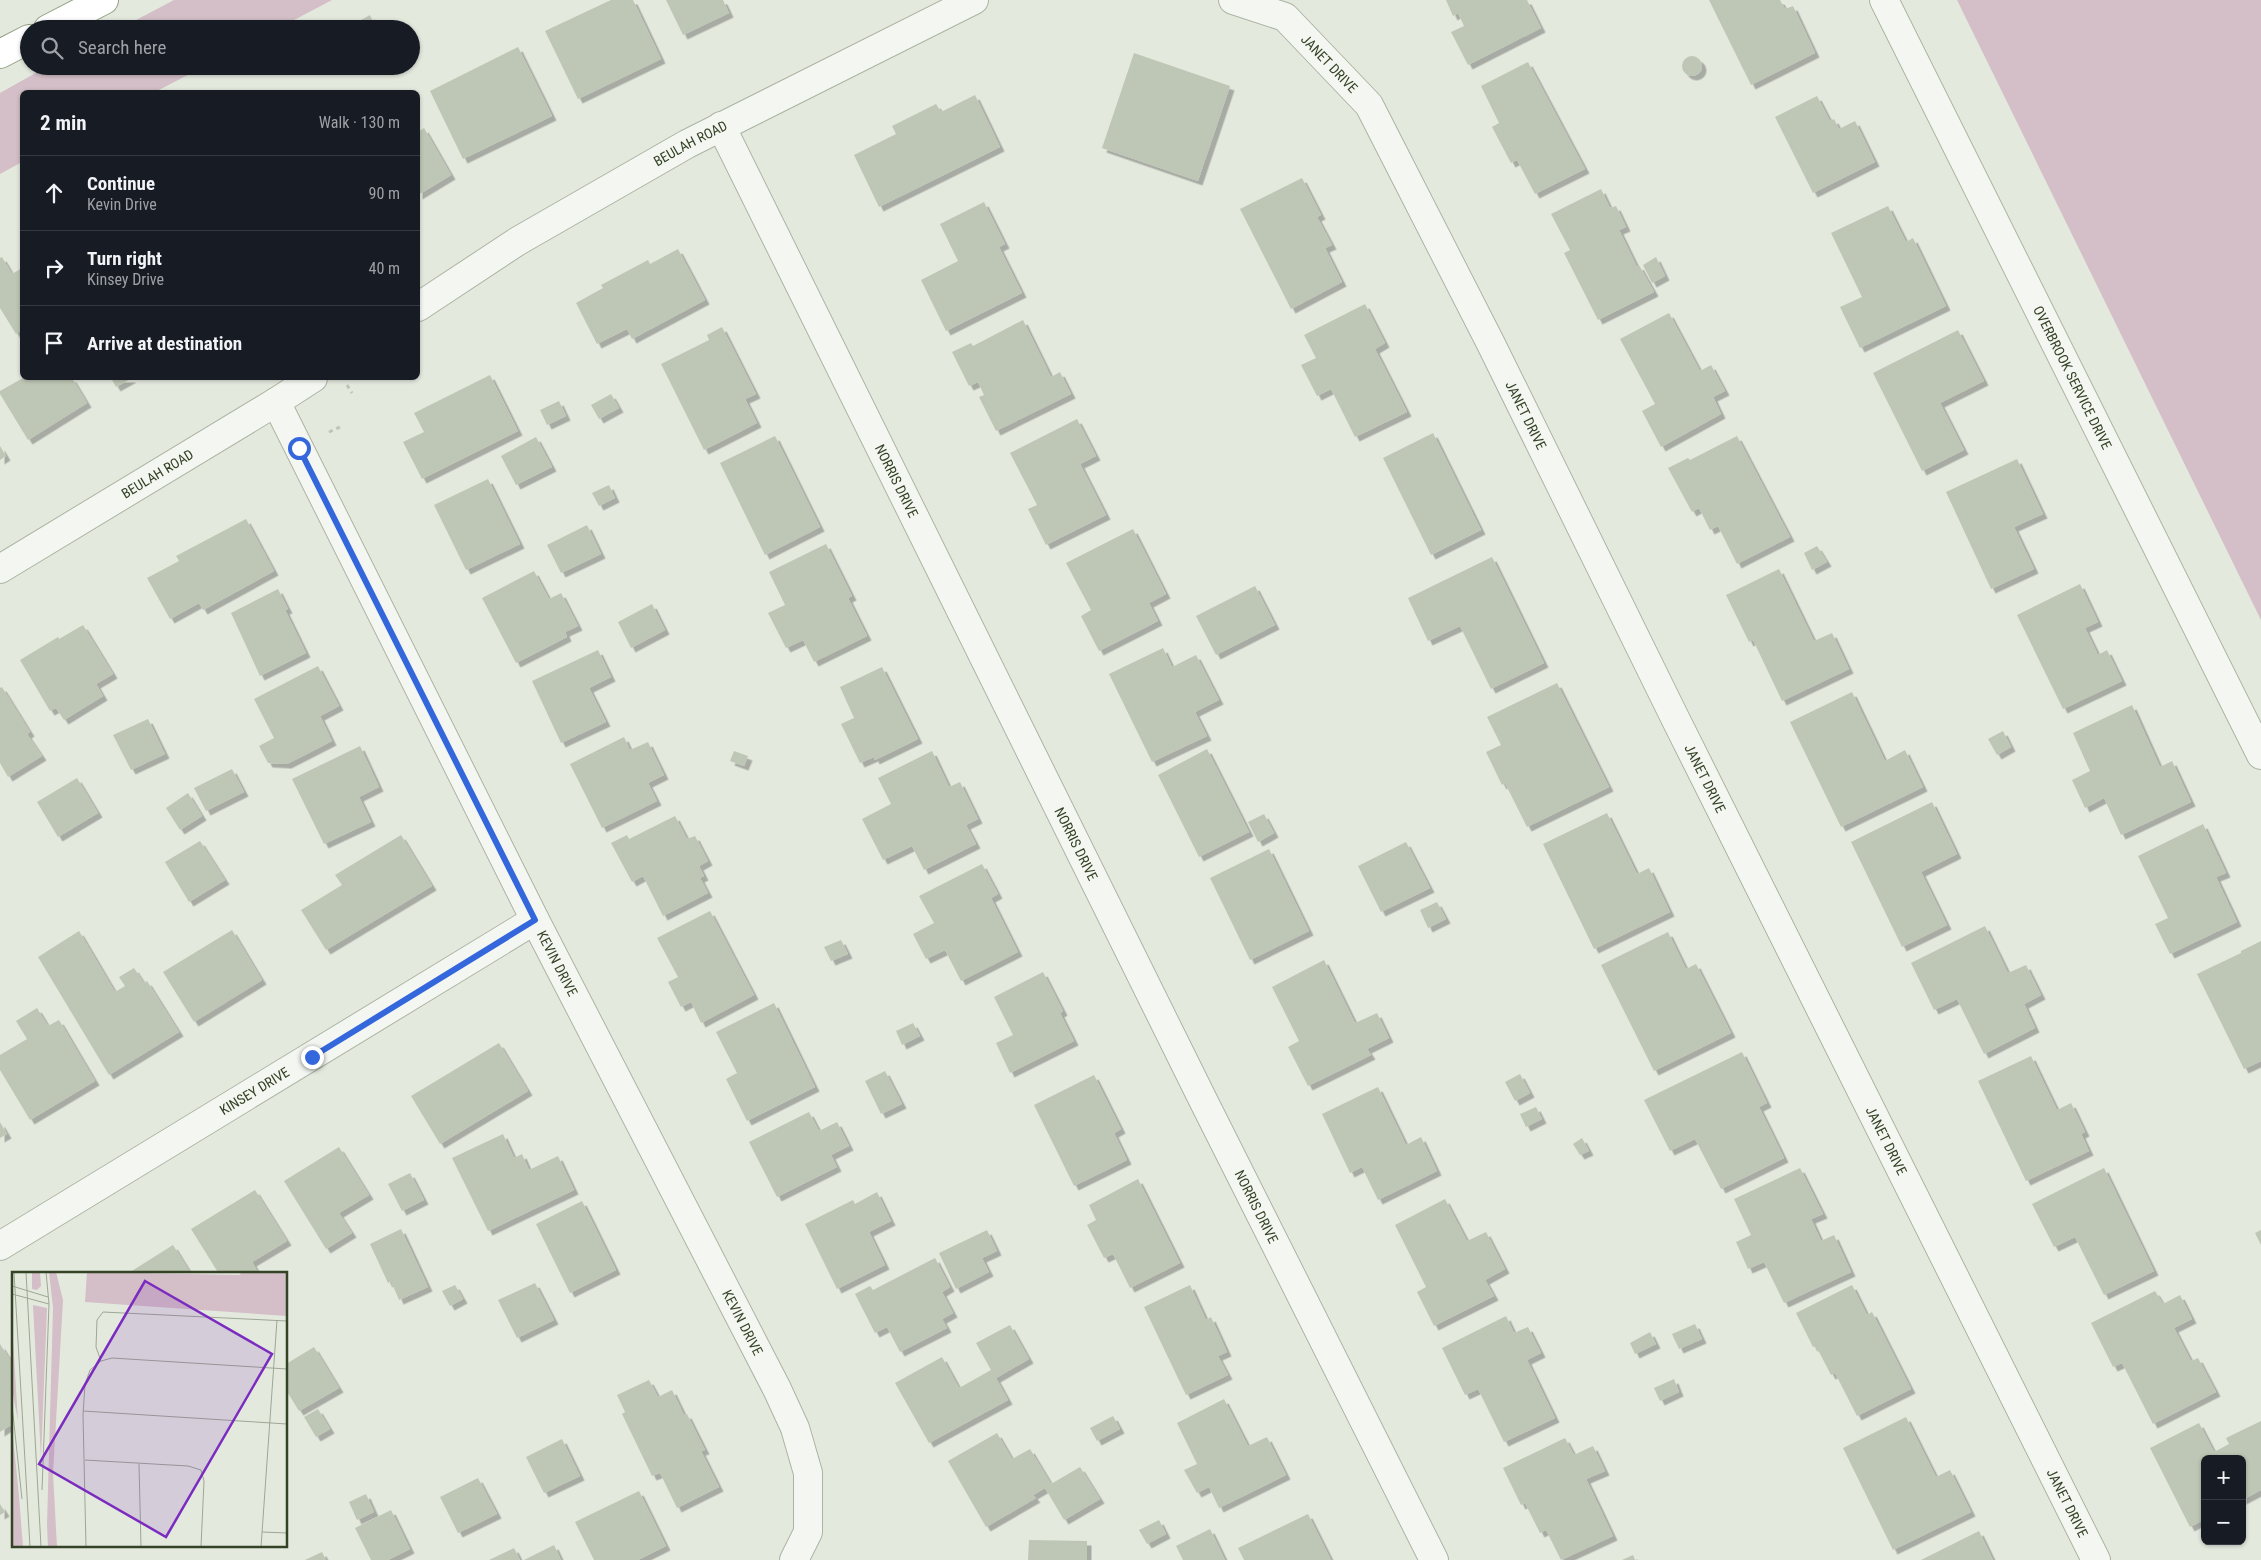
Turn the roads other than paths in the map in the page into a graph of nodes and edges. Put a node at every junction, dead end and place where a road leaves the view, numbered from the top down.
1 (104, 0) edge
2 (974, 0) edge
3 (1233, 0) edge
4 (1884, 0) edge
5 (1290, 9) edge
6 (65, 20) edge
7 (20, 44) edge
8 (0, 54) edge
9 (721, 126) junction
10 (420, 307) edge
11 (310, 380) edge
12 (276, 402) junction
13 (0, 569) edge
14 (2261, 755) edge
15 (535, 920) junction
16 (0, 1246) edge
17 (794, 1560) edge
18 (1434, 1560) edge
19 (2096, 1560) edge

1 - 6 highway
2 - 9 street, BEULAH ROAD
3 - 5 street
4 - 14 street, OVERBROOK SERVICE DRIVE
5 - 19 street, JANET DRIVE
7 - 8 highway
9 - 10 street, BEULAH ROAD
9 - 18 street, NORRIS DRIVE
11 - 12 street, BEULAH ROAD
12 - 13 street, BEULAH ROAD
12 - 15 street, KEVIN DRIVE
15 - 16 street, KINSEY DRIVE
15 - 17 street, KEVIN DRIVE

